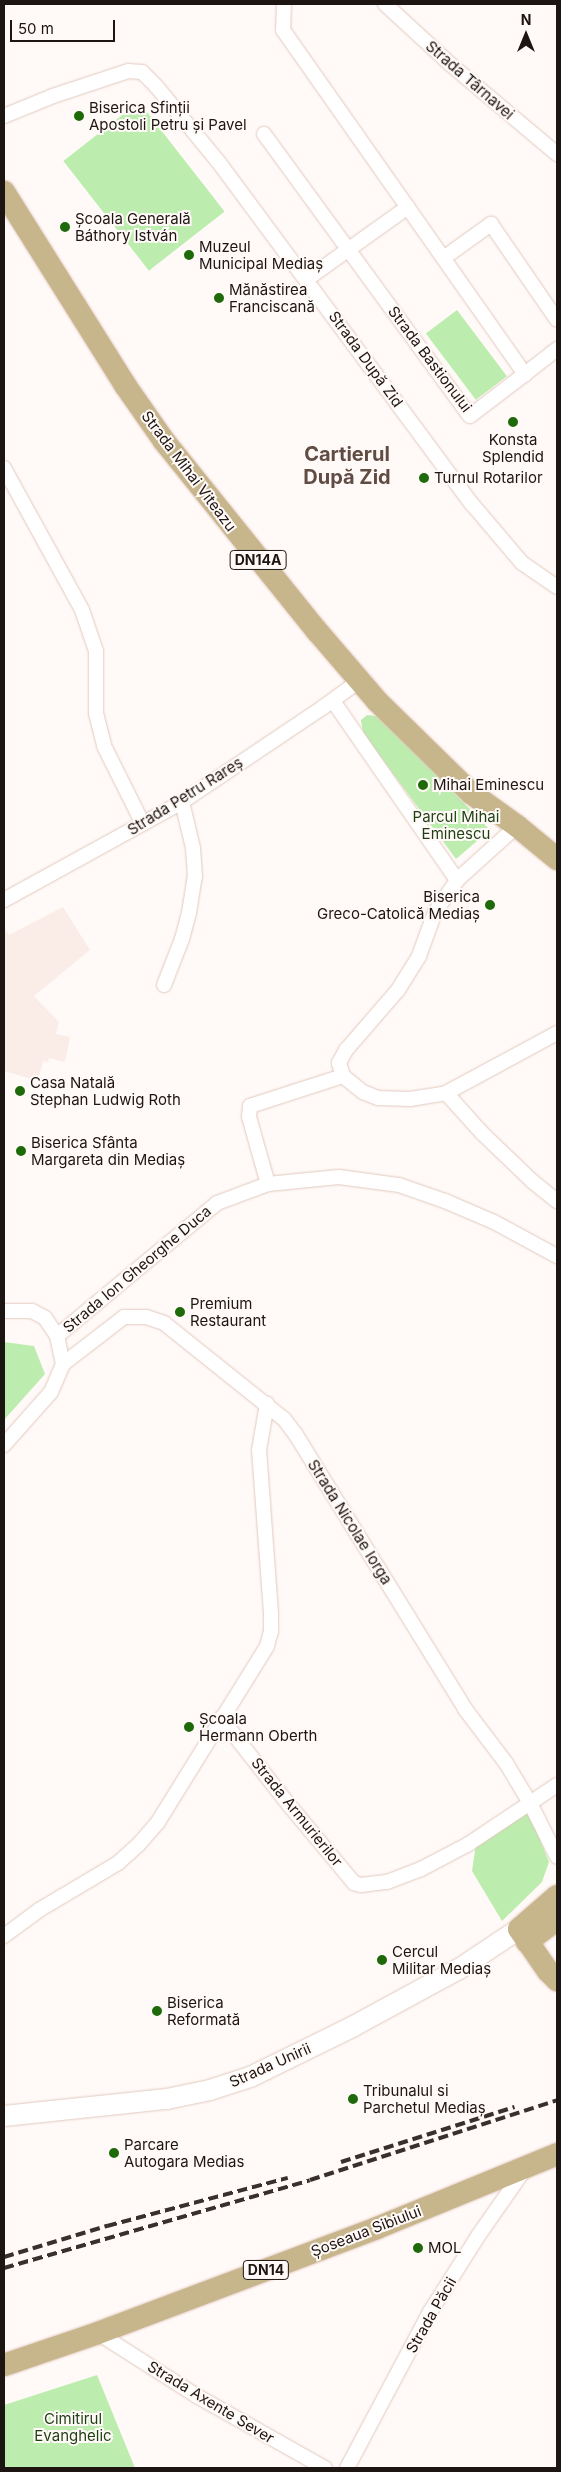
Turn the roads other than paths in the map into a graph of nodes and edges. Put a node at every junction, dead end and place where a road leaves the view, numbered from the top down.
1 (284, 4) edge
2 (385, 4) edge
3 (4, 116) edge
4 (264, 134) dead end
5 (557, 154) edge
6 (4, 192) edge
7 (408, 207) junction
8 (10, 215) edge
9 (348, 249) junction
10 (445, 257) junction
11 (307, 279) junction
12 (557, 320) edge
13 (557, 349) edge
14 (525, 374) junction
15 (4, 468) edge
16 (557, 587) edge
17 (359, 681) junction
18 (333, 700) junction
19 (182, 802) junction
20 (142, 824) junction
21 (517, 826) junction
22 (557, 859) edge
23 (457, 880) junction
24 (4, 900) edge
25 (164, 985) dead end
26 (557, 1033) edge
27 (343, 1076) junction
28 (446, 1093) junction
29 (268, 1184) junction
30 (557, 1201) edge
31 (557, 1256) edge
32 (4, 1311) edge
33 (56, 1336) junction
34 (63, 1364) junction
35 (267, 1404) junction
36 (4, 1445) edge
37 (221, 1718) junction
38 (557, 1785) edge
39 (530, 1803) junction
40 (557, 1857) edge
41 (557, 1896) edge
42 (535, 1929) edge
43 (4, 1936) edge
44 (557, 1963) edge
45 (557, 1980) edge
46 (4, 2116) edge
47 (557, 2154) edge
48 (525, 2168) junction
49 (98, 2333) junction
50 (4, 2365) edge
51 (325, 2468) edge
52 (347, 2468) edge

1 - 7 street
2 - 5 street, Strada Târnavei
3 - 11 street, Strada După Zid
4 - 9 street, Strada Bastionului
6 - 8 main road, Strada Mihai Viteazu / DN14A
7 - 9 street
7 - 10 street
8 - 17 main road, Strada Mihai Viteazu / DN14A
9 - 11 street
9 - 14 street, Strada Bastionului
10 - 12 street
10 - 14 street
11 - 16 street, Strada După Zid
13 - 14 street, Strada Bastionului
15 - 20 street
17 - 18 street, Strada Petru Rareș
17 - 21 main road, Strada Mihai Viteazu / DN14A
18 - 19 street, Strada Petru Rareș
18 - 23 street
19 - 20 street, Strada Petru Rareș
19 - 25 street
20 - 24 street, Strada Petru Rareș
21 - 22 main road, Strada Mihai Viteazu / DN14A
21 - 23 street
23 - 27 street
26 - 28 street
27 - 28 street
27 - 29 street
28 - 30 street
29 - 31 street, Strada Ion Gheorghe Duca
29 - 33 street, Strada Ion Gheorghe Duca
32 - 33 street
33 - 34 street
34 - 35 street, Strada Nicolae Iorga
34 - 36 street
35 - 37 street
35 - 39 street, Strada Nicolae Iorga
37 - 39 street, Strada Armurierilor
37 - 43 street
38 - 39 street
39 - 40 street, Strada Nicolae Iorga
41 - 42 main road
42 - 44 main road
42 - 45 main road
42 - 46 main road, Strada Unirii
47 - 48 main road, Șoseaua Sibiului / DN14
48 - 49 main road, Șoseaua Sibiului / DN14
48 - 52 street, Strada Păcii
49 - 50 main road, Șoseaua Sibiului / DN14
49 - 51 street, Strada Axente Sever

